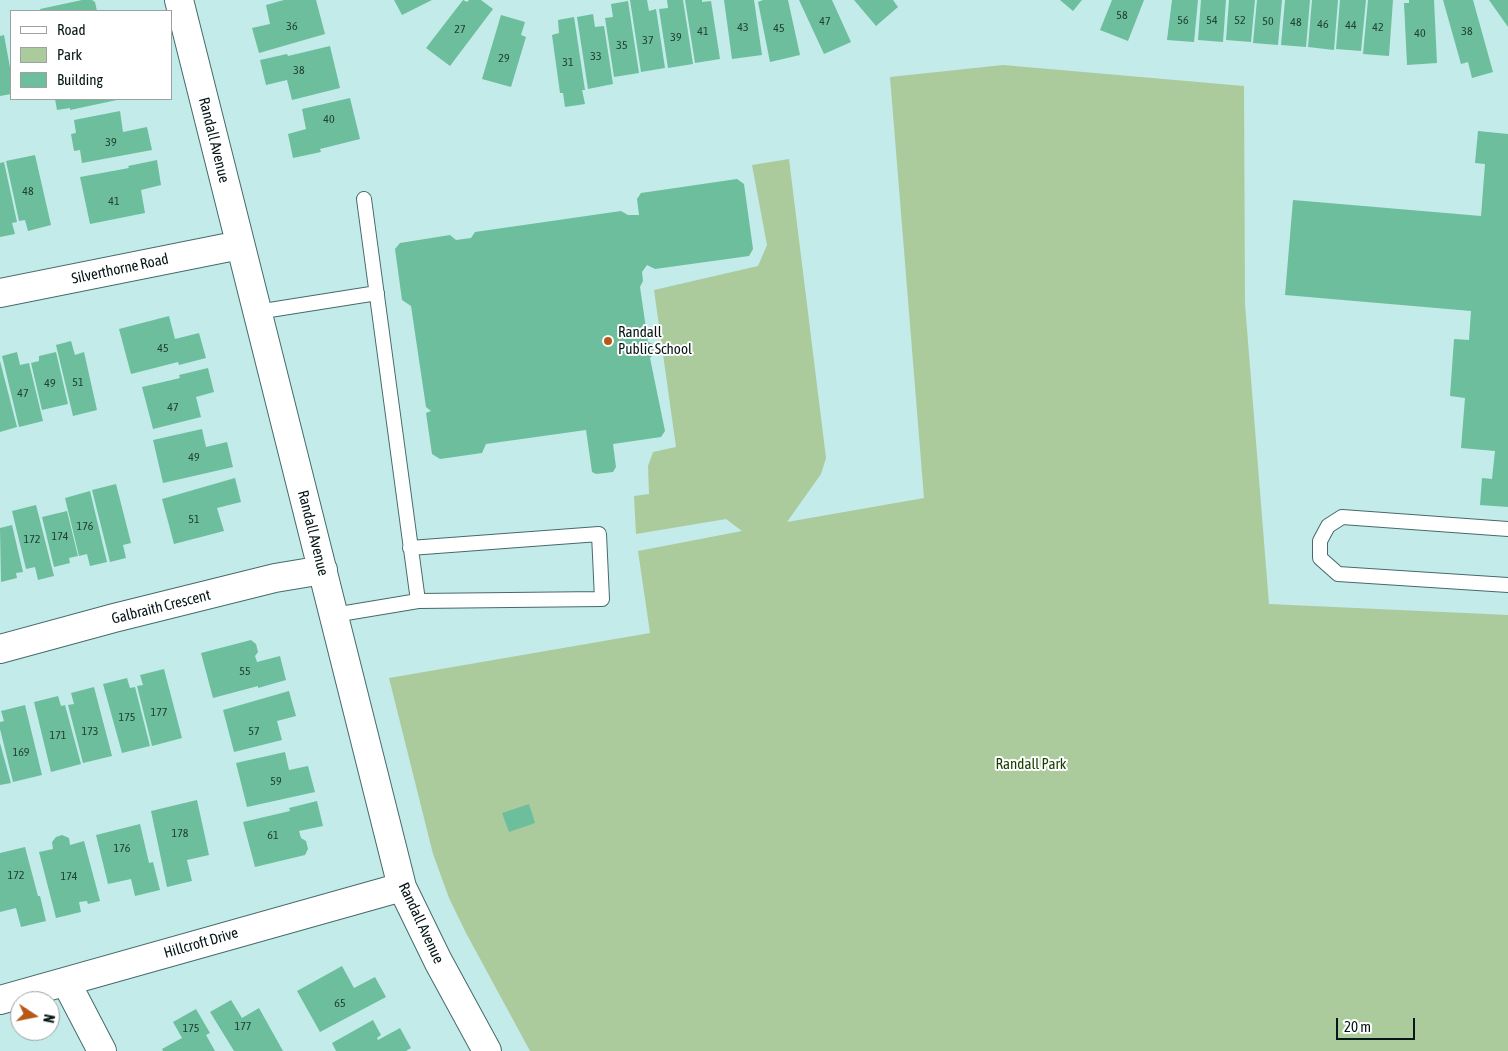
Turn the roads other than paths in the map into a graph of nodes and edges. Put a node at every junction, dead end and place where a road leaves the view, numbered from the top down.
1 (179, 0) edge
2 (364, 199) dead end
3 (240, 245) junction
4 (0, 293) edge
5 (377, 293) junction
6 (257, 312) junction
7 (1508, 529) edge
8 (410, 548) junction
9 (323, 570) junction
10 (1508, 585) edge
11 (418, 601) junction
12 (334, 615) junction
13 (0, 648) edge
14 (402, 887) junction
15 (66, 982) junction
16 (0, 1000) edge
17 (102, 1051) edge
18 (487, 1051) edge

1 - 3 street, Randall Avenue
2 - 5 lane
3 - 4 street, Silverthorne Road
3 - 6 street, Randall Avenue
5 - 6 lane
5 - 8 lane
6 - 9 street, Randall Avenue
7 - 10 lane
8 - 11 lane
8 - 11 lane
9 - 12 street, Randall Avenue
9 - 13 street, Galbraith Crescent
11 - 12 lane
12 - 14 street, Randall Avenue
14 - 15 street, Hillcroft Drive
14 - 18 street, Randall Avenue
15 - 16 street, Hillcroft Drive
15 - 17 street

